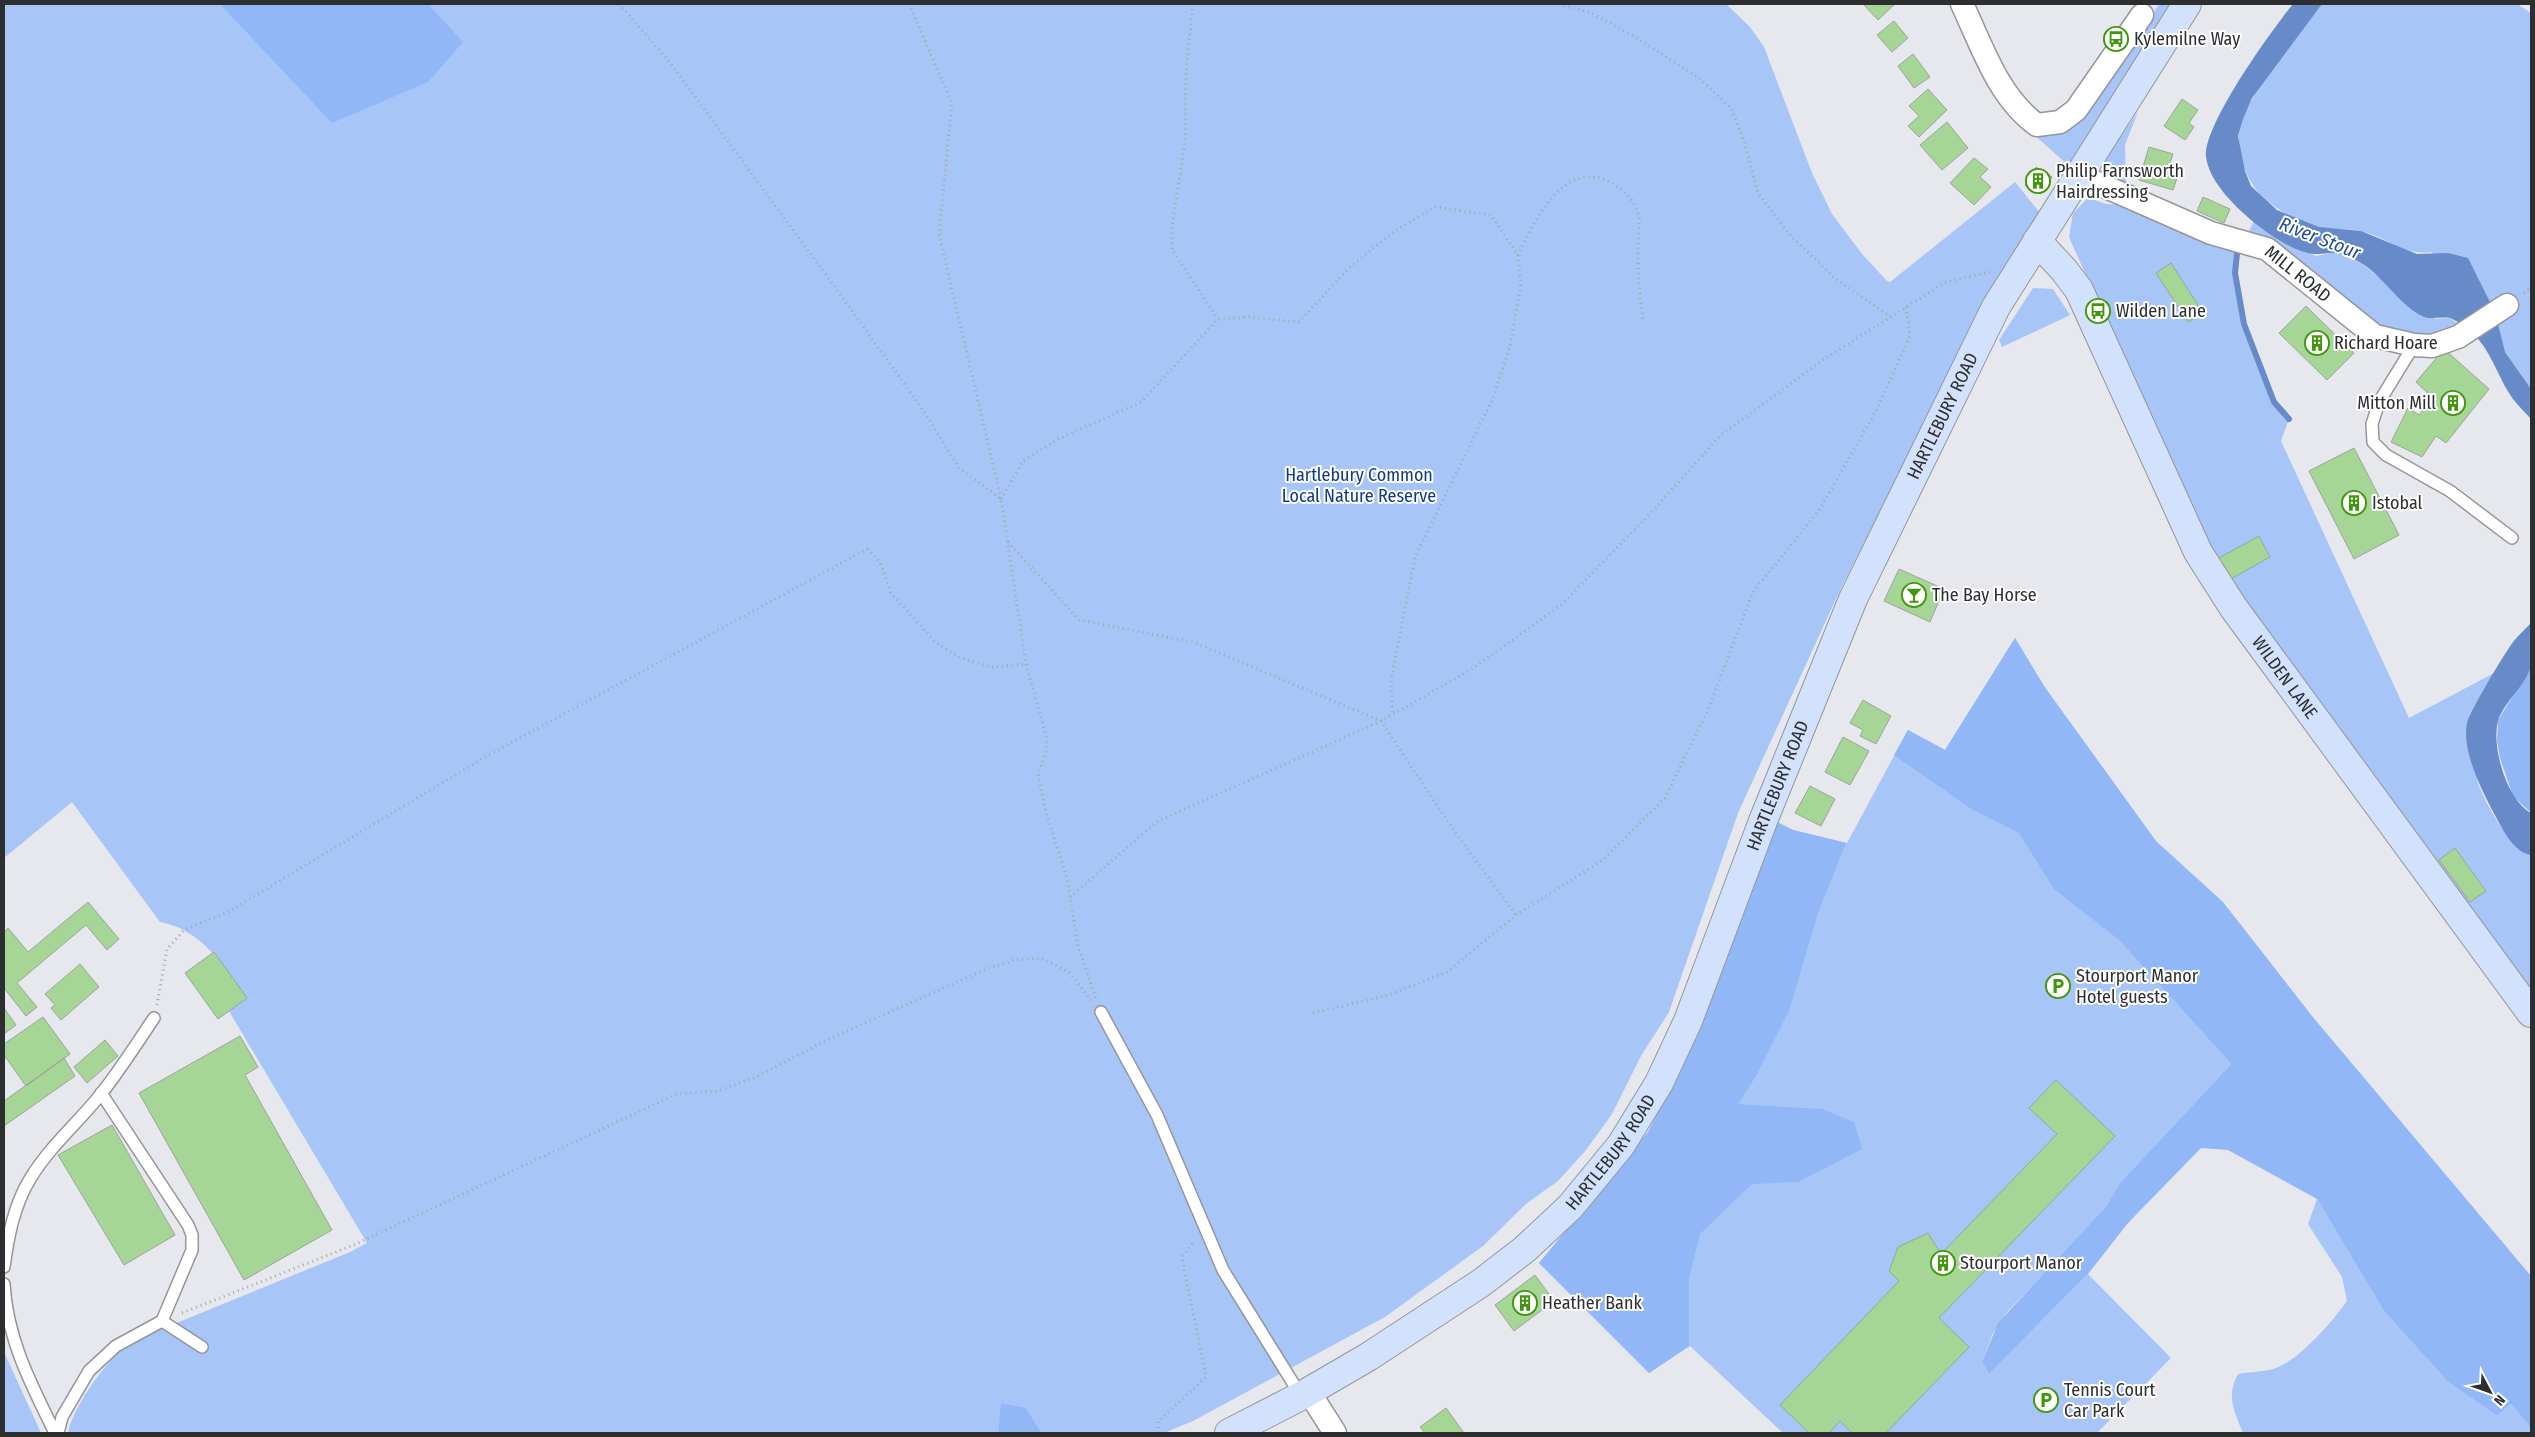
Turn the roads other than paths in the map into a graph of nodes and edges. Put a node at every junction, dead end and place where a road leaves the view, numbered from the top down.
1 (1962, 4) edge
2 (2187, 4) edge
3 (2146, 9) edge
4 (2170, 31) junction
5 (2079, 176) junction
6 (2037, 241) junction
7 (2507, 305) dead end
8 (2414, 345) junction
9 (2512, 538) dead end
10 (1101, 1012) road end
11 (2531, 1013) edge
12 (154, 1018) road end
13 (101, 1093) junction
14 (4, 1267) edge
15 (4, 1284) edge
16 (162, 1321) junction
17 (202, 1347) dead end
18 (1305, 1394) junction
19 (57, 1433) edge
20 (1229, 1433) edge
21 (1335, 1433) edge

1 - 3 street
2 - 4 main road, HARTLEBURY ROAD
3 - 4 street
4 - 5 main road, HARTLEBURY ROAD
5 - 6 main road, HARTLEBURY ROAD
5 - 8 street, MILL ROAD
6 - 11 main road, WILDEN LANE
6 - 18 main road, HARTLEBURY ROAD
7 - 8 street, MILL ROAD
8 - 9 lane
10 - 18 lane
12 - 13 lane
13 - 14 lane
13 - 16 lane
15 - 19 lane
16 - 17 lane
16 - 19 lane
18 - 20 main road, HARTLEBURY ROAD
18 - 21 street

